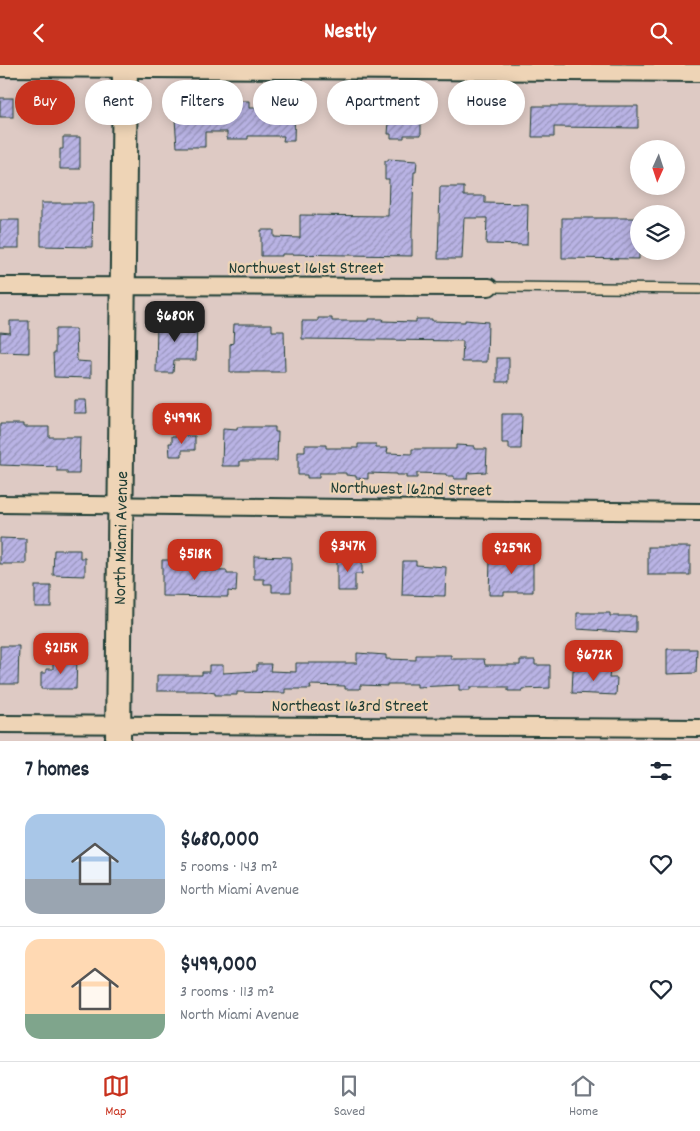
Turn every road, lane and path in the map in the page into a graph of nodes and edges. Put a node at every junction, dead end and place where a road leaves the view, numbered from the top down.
1 (125, 67) edge
2 (0, 68) edge
3 (700, 73) edge
4 (0, 286) edge
5 (489, 287) joint
6 (123, 288) junction
7 (700, 289) edge
8 (0, 505) edge
9 (121, 505) junction
10 (700, 512) edge
11 (0, 724) edge
12 (700, 728) edge
13 (118, 733) edge

1 - 2 street
1 - 3 street
1 - 6 street, North Miami Avenue
4 - 6 street, Northwest 161st Street
5 - 6 street, Northwest 161st Street
5 - 7 lane
6 - 9 street, North Miami Avenue
8 - 9 street, Northwest 162nd Street
9 - 10 street, Northwest 162nd Street
9 - 13 street, North Miami Avenue
11 - 13 street, Northeast 163rd Street
12 - 13 street, Northeast 163rd Street

